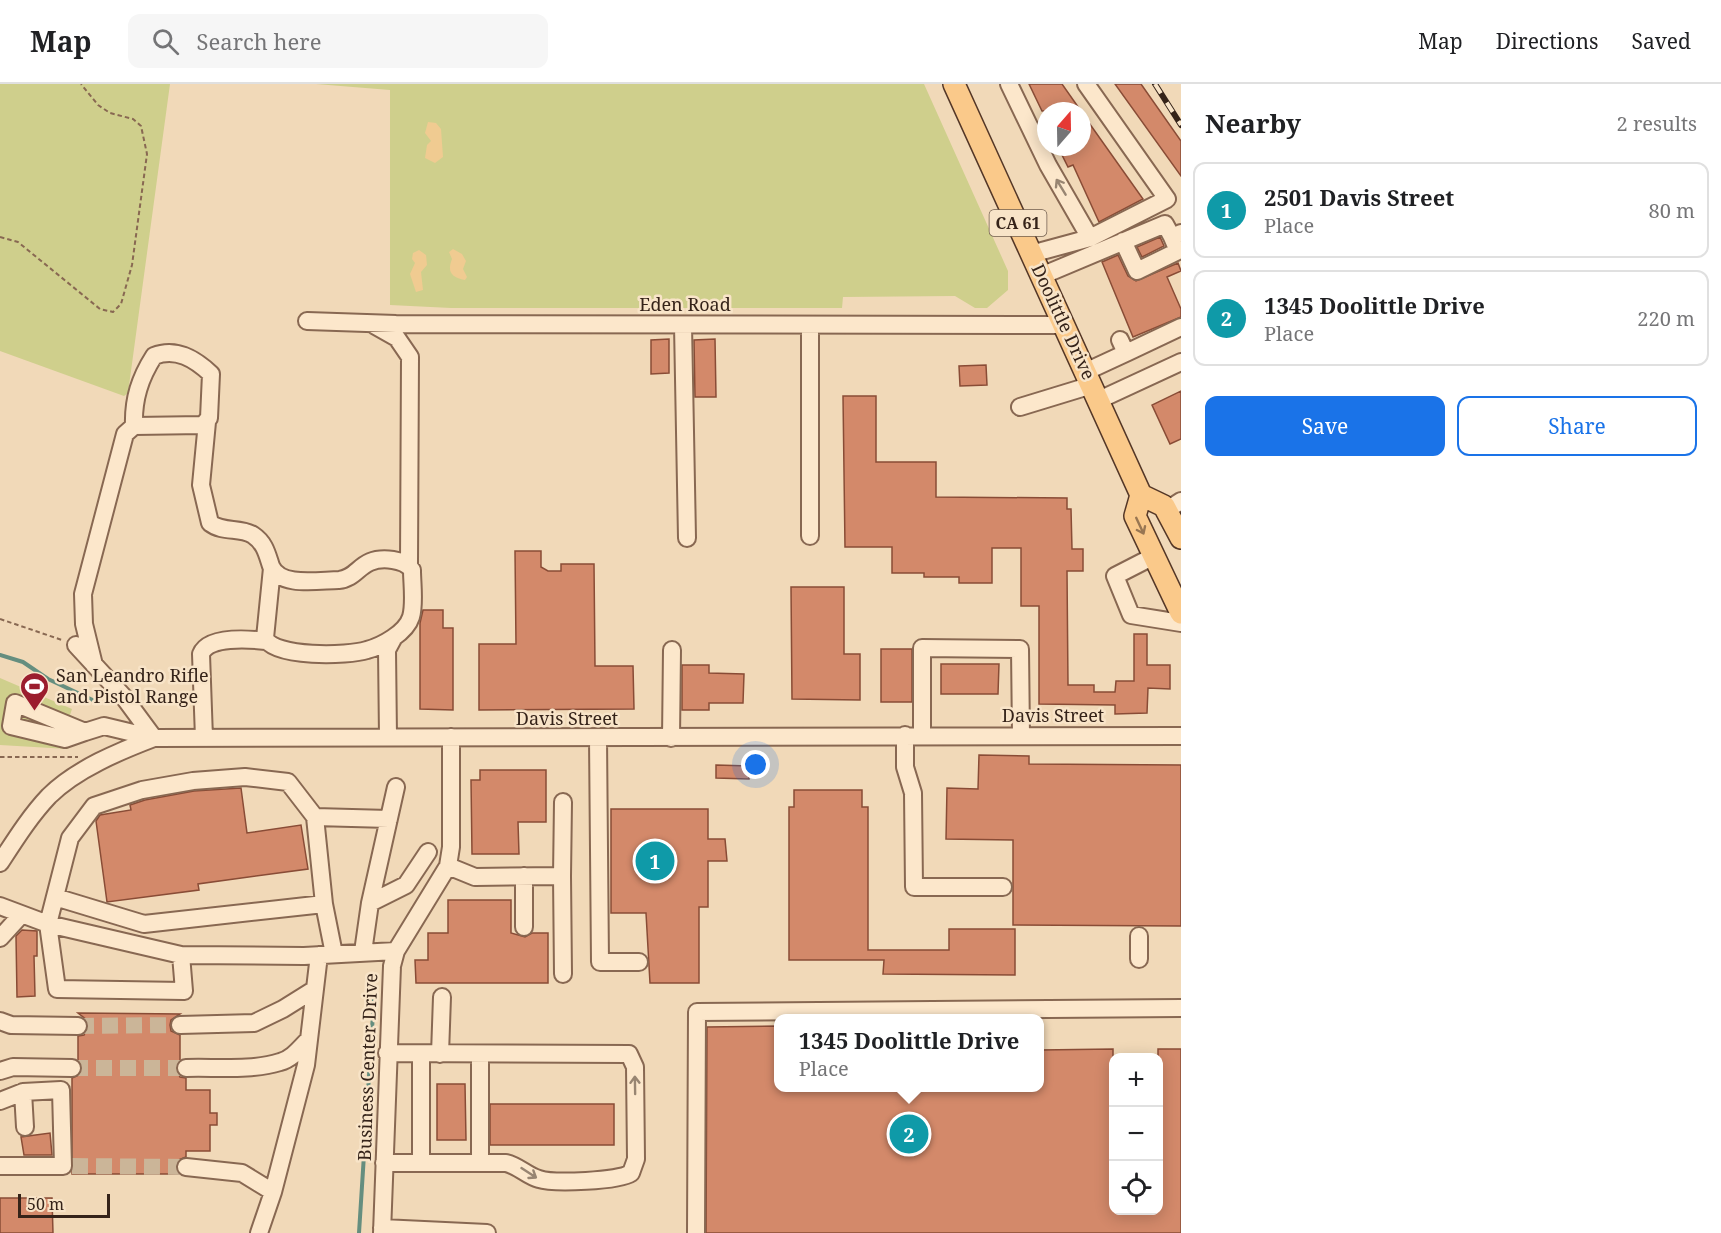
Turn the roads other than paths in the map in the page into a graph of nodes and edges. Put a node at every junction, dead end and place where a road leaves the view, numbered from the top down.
1 (954, 84) edge
2 (1009, 84) edge
3 (1086, 84) edge
4 (1176, 235) edge
5 (1090, 238) junction
6 (1124, 241) junction
7 (1031, 254) junction
8 (1041, 276) junction
9 (307, 321) dead end
10 (370, 323) junction
11 (683, 325) junction
12 (810, 325) junction
13 (1064, 325) junction
14 (1181, 327) edge
15 (1181, 362) edge
16 (1092, 386) junction
17 (1020, 406) dead end
18 (207, 422) junction
19 (134, 426) junction
20 (1141, 495) junction
21 (1174, 505) edge
22 (810, 536) dead end
23 (687, 538) dead end
24 (1181, 538) edge
25 (1154, 556) junction
26 (409, 564) junction
27 (272, 568) junction
28 (1181, 613) edge
29 (1181, 623) edge
30 (394, 637) junction
31 (266, 641) junction
32 (76, 645) road end
33 (672, 650) dead end
34 (94, 666) junction
35 (85, 732) dead end
36 (905, 735) junction
37 (922, 735) junction
38 (1021, 736) junction
39 (1181, 736) edge
40 (388, 737) junction
41 (451, 737) junction
42 (154, 738) junction
43 (204, 738) junction
44 (598, 738) junction
45 (671, 738) junction
46 (396, 787) dead end
47 (563, 801) dead end
48 (315, 817) junction
49 (388, 819) junction
50 (428, 852) dead end
51 (0, 863) edge
52 (448, 866) junction
53 (524, 876) junction
54 (562, 876) junction
55 (1003, 887) dead end
56 (56, 897) junction
57 (370, 903) junction
58 (324, 904) junction
59 (0, 906) edge
60 (21, 915) junction
61 (48, 924) junction
62 (524, 927) dead end
63 (1139, 936) dead end
64 (0, 938) edge
65 (396, 951) junction
66 (363, 952) junction
67 (181, 955) junction
68 (327, 955) junction
69 (1139, 959) dead end
70 (639, 962) dead end
71 (563, 974) dead end
72 (315, 989) junction
73 (442, 997) dead end
74 (1181, 1008) edge
75 (0, 1021) edge
76 (180, 1025) tunnel mouth
77 (78, 1026) tunnel mouth
78 (309, 1040) junction
79 (387, 1053) junction
80 (421, 1054) junction
81 (440, 1054) junction
82 (475, 1054) junction
83 (72, 1068) tunnel mouth
84 (186, 1068) tunnel mouth
85 (0, 1071) edge
86 (23, 1092) junction
87 (0, 1101) edge
88 (25, 1127) dead end
89 (384, 1163) junction
90 (421, 1163) junction
91 (476, 1163) junction
92 (0, 1166) edge
93 (186, 1167) tunnel mouth
94 (273, 1192) junction
95 (382, 1230) edge
96 (478, 1232) edge
97 (259, 1233) edge
98 (696, 1233) edge

1 - 7 main road, Doolittle Drive / CA 61
5 -> 2 street
3 - 5 street
4 - 6 street
4 - 6 street
5 - 7 street
6 - 8 street
7 - 8 main road, Doolittle Drive / CA 61
8 - 13 main road, Doolittle Drive / CA 61
9 - 10 street, Eden Road
10 - 11 street, Eden Road
10 - 26 street
11 - 12 street, Eden Road
11 - 23 street
12 - 13 street, Eden Road
12 - 22 street
13 - 16 main road, Doolittle Drive / CA 61
14 - 16 street
15 - 16 street
16 - 17 street
16 - 20 main road, Doolittle Drive / CA 61
18 - 19 street
18 - 19 street
18 - 27 street
19 - 34 street
20 - 21 main road
20 -> 25 main road, Doolittle Drive / CA 61
21 - 24 main road
25 - 28 main road, Doolittle Drive / CA 61
25 - 29 street
26 - 27 street
26 - 30 street
27 - 31 street
30 - 31 street
30 - 40 street
31 - 43 street
32 - 34 street
33 - 45 street
34 - 42 street
35 - 42 street
36 - 37 street, Davis Street
36 - 45 street, Davis Street
36 - 55 street
37 - 38 street, Davis Street
37 - 38 street
38 - 39 street, Davis Street
40 - 41 street, Davis Street
40 - 43 street, Davis Street
41 - 44 street, Davis Street
41 - 52 street, Business Center Drive
42 - 43 street, Davis Street
42 - 51 street
44 - 45 street, Davis Street
44 - 70 street
46 - 49 street
47 - 54 street
48 - 49 street
48 - 56 street
48 - 58 street
49 - 57 street
50 - 57 street
52 - 53 street
52 - 65 street, Business Center Drive
53 - 54 street
53 - 62 street
54 - 71 street
56 - 58 street
56 - 61 street
57 - 66 street
58 - 68 street
59 - 60 street
60 - 61 street
60 - 64 street
61 - 67 street
61 - 67 street
63 - 69 street
65 - 66 street
65 - 79 street, Business Center Drive
66 - 68 street
67 - 68 street
68 - 72 street
72 - 76 street
72 - 78 street
73 - 81 street
74 - 98 street
75 - 77 street
78 - 84 street
78 - 94 street
79 - 80 street
79 - 89 street, Business Center Drive
80 - 81 street
80 - 90 street
81 - 82 street
82 - 91 street
91 -> 82 street
83 - 85 street
86 - 87 street
86 - 88 street
86 - 92 street
89 - 90 street
89 - 95 street, Business Center Drive
90 - 91 street
93 - 94 street
94 - 97 street
95 - 96 street

